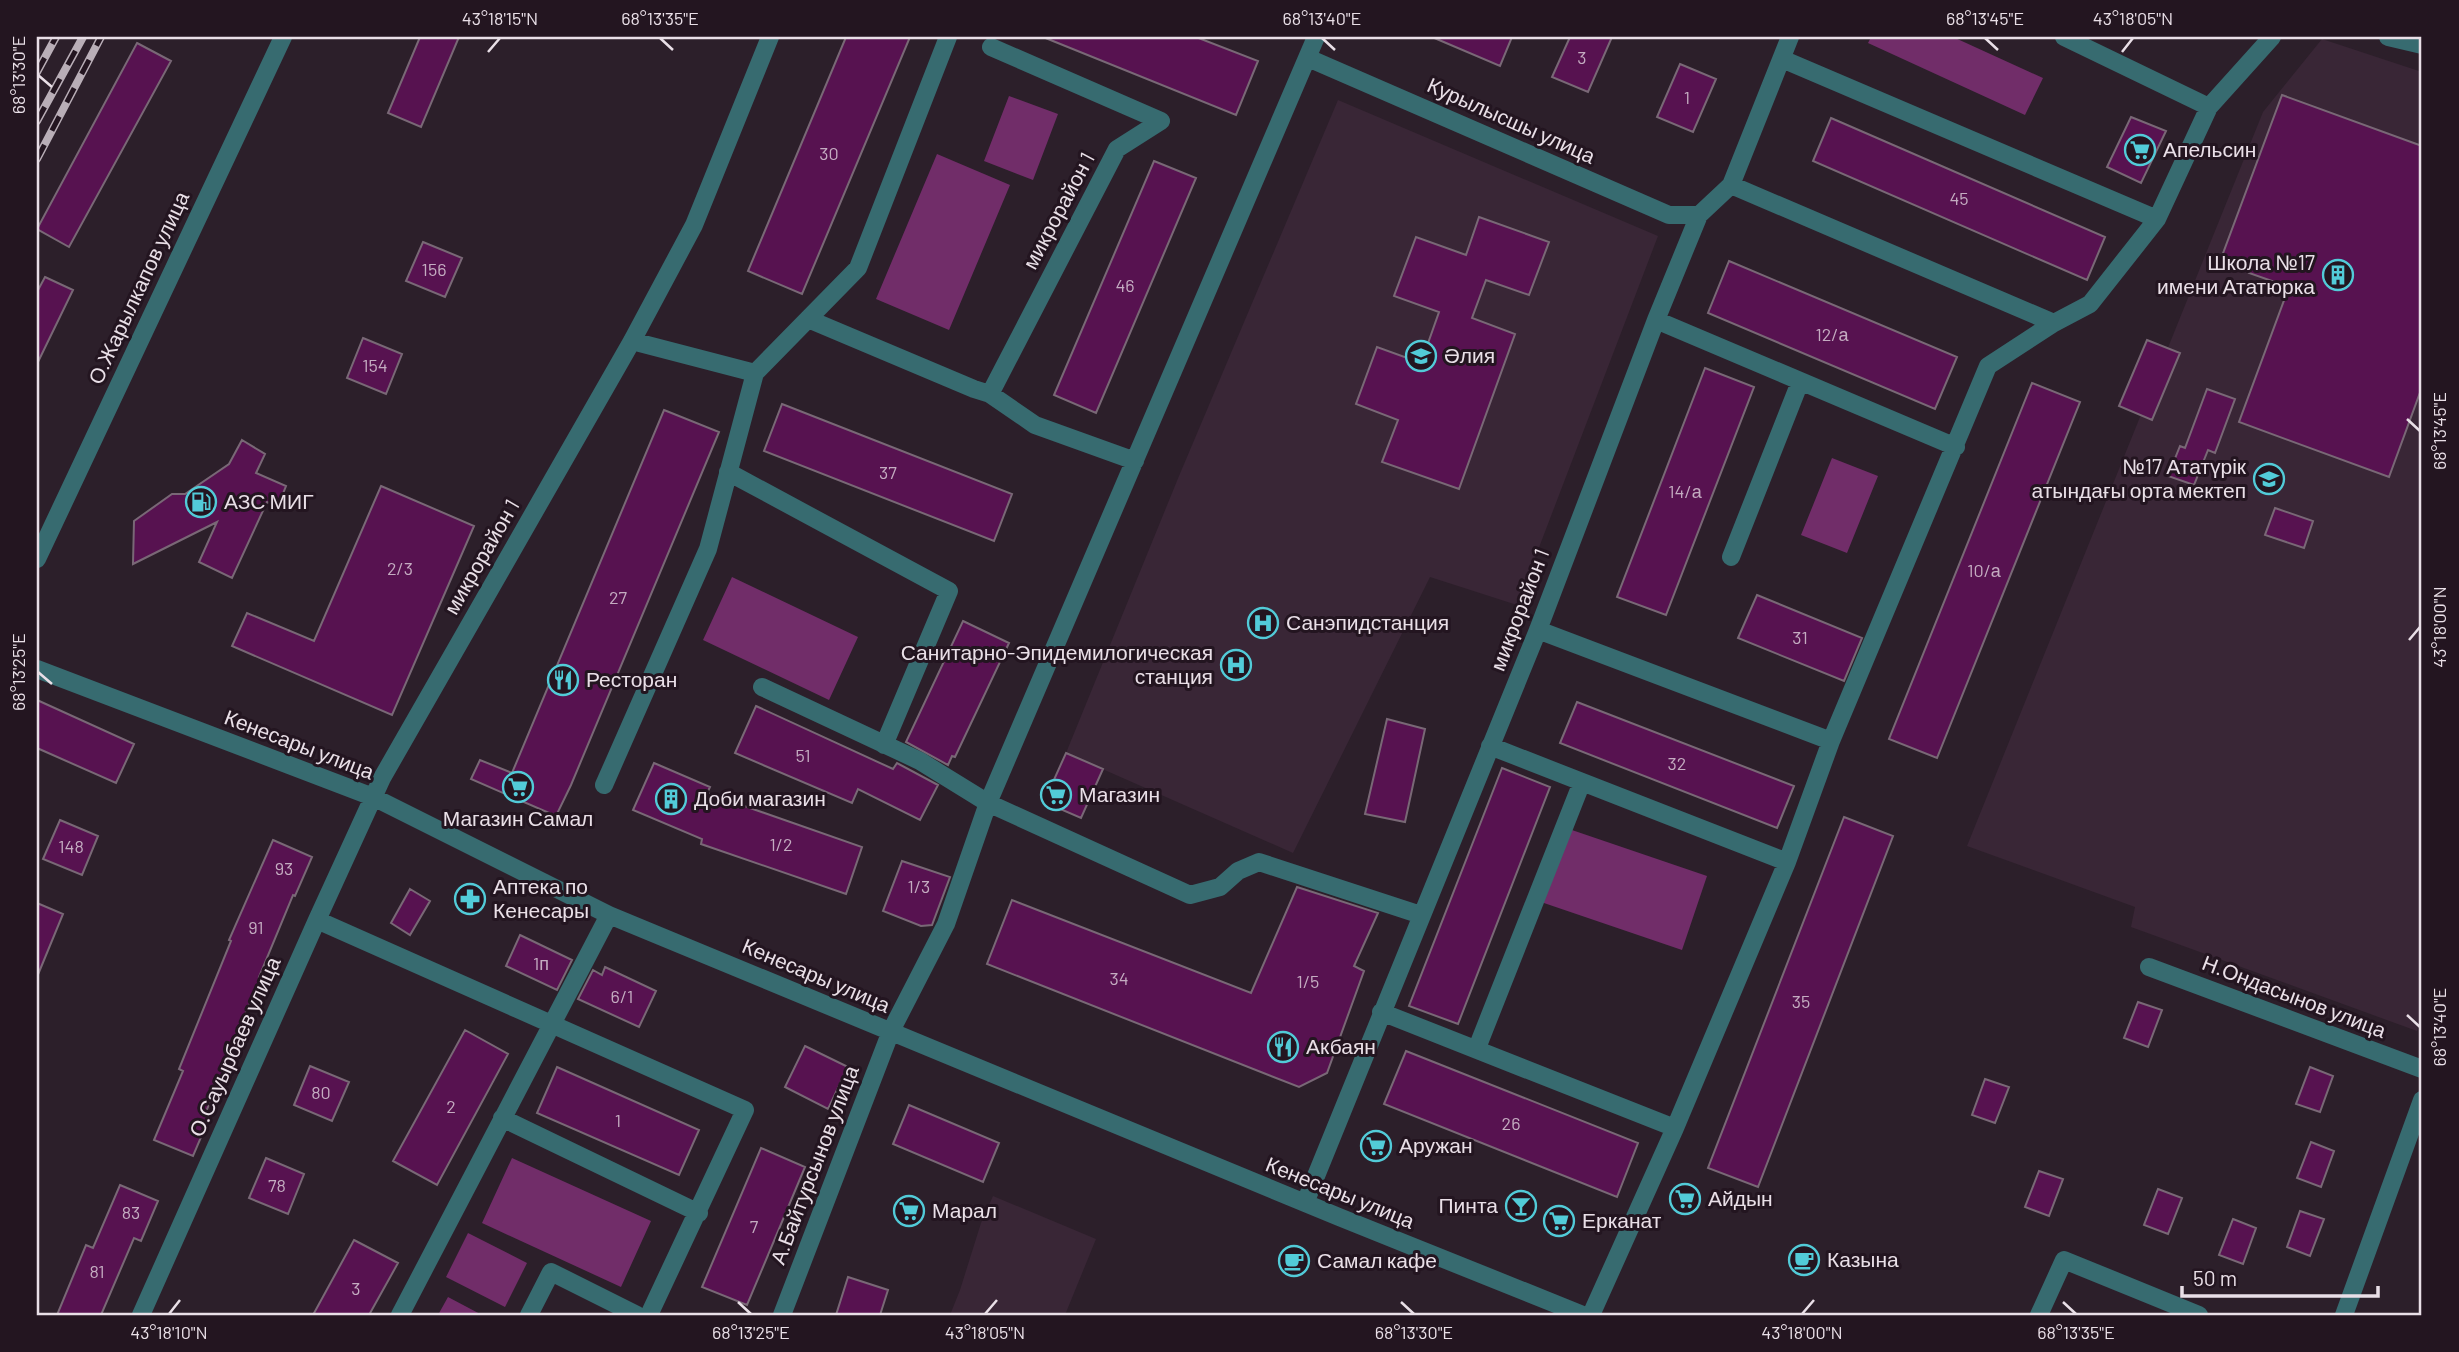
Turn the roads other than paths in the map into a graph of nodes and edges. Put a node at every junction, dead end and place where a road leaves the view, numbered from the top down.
1 (283, 37) edge
2 (770, 37) edge
3 (948, 37) edge
4 (1316, 37) edge
5 (1790, 37) edge
6 (2064, 37) edge
7 (2273, 37) edge
8 (2388, 37) edge
9 (2422, 45) edge
10 (991, 47) dead end
11 (1308, 58) junction
12 (1782, 59) junction
13 (2209, 107) junction
14 (1731, 185) junction
15 (1699, 215) junction
16 (2157, 219) junction
17 (808, 319) junction
18 (1656, 320) junction
19 (2054, 323) junction
20 (632, 341) junction
21 (755, 373) junction
22 (1800, 382) junction
23 (990, 394) junction
24 (1955, 447) junction
25 (1135, 461) junction
26 (728, 472) junction
27 (1731, 557) dead end
28 (37, 559) edge
29 (1538, 630) junction
30 (37, 669) edge
31 (762, 687) dead end
32 (1831, 741) junction
33 (884, 744) junction
34 (1490, 746) junction
35 (1582, 782) junction
36 (604, 785) dead end
37 (373, 797) junction
38 (988, 803) junction
39 (1787, 862) junction
40 (609, 915) junction
41 (1421, 915) junction
42 (317, 920) junction
43 (2149, 967) dead end
44 (1381, 1012) junction
45 (552, 1024) junction
46 (891, 1031) junction
47 (1477, 1048) junction
48 (2422, 1069) edge
49 (2422, 1100) edge
50 (502, 1118) junction
51 (1675, 1128) junction
52 (1305, 1203) junction
53 (699, 1213) junction
54 (141, 1315) edge
55 (400, 1315) edge
56 (529, 1315) edge
57 (637, 1315) edge
58 (649, 1315) edge
59 (782, 1315) edge
60 (1584, 1315) edge
61 (1591, 1315) edge
62 (2039, 1315) edge
63 (2199, 1315) edge
64 (2344, 1315) edge

1 - 28 street, О.Жарылкапов улица
2 - 20 street, микрорайон 1
3 - 17 street
4 - 11 street
5 - 12 street
6 - 13 street
7 - 13 street
8 - 9 street
10 - 23 street, микрорайон 1
11 - 15 street, Курылысшы улица
11 - 25 street
12 - 14 street
12 - 16 street
13 - 16 street
14 - 15 street
14 - 19 street
15 - 18 street, микрорайон 1
16 - 19 street
17 - 21 street
17 - 23 street
18 - 22 street
18 - 29 street, микрорайон 1
19 - 24 street
20 - 21 street
20 - 37 street, микрорайон 1
21 - 26 street
22 - 24 street
22 - 27 street
23 - 25 street
24 - 32 street
25 - 38 street
26 - 33 street
26 - 36 street
29 - 32 street
29 - 34 street, микрорайон 1
30 - 37 street, Кенесары улица
31 - 33 street
32 - 39 street
33 - 38 street
34 - 35 street
34 - 41 street, микрорайон 1
35 - 39 street
35 - 47 street
37 - 40 street, Кенесары улица
37 - 42 street, О.Сауырбаев улица
38 - 41 street
38 - 46 street
39 - 51 street
40 - 45 street
40 - 46 street, Кенесары улица
41 - 44 street, микрорайон 1
42 - 45 street
42 - 54 street, О.Сауырбаев улица
43 - 48 street, Н.Ондасынов улица
44 - 47 street
44 - 52 street, микрорайон 1
45 - 50 street
45 - 53 street
46 - 52 street, Кенесары улица
46 - 59 street, А.Байтурсынов улица
47 - 51 street
49 - 64 street
50 - 53 street
50 - 55 street
51 - 61 street
52 - 60 street, Кенесары улица
53 - 58 street
56 - 57 street
62 - 63 street

